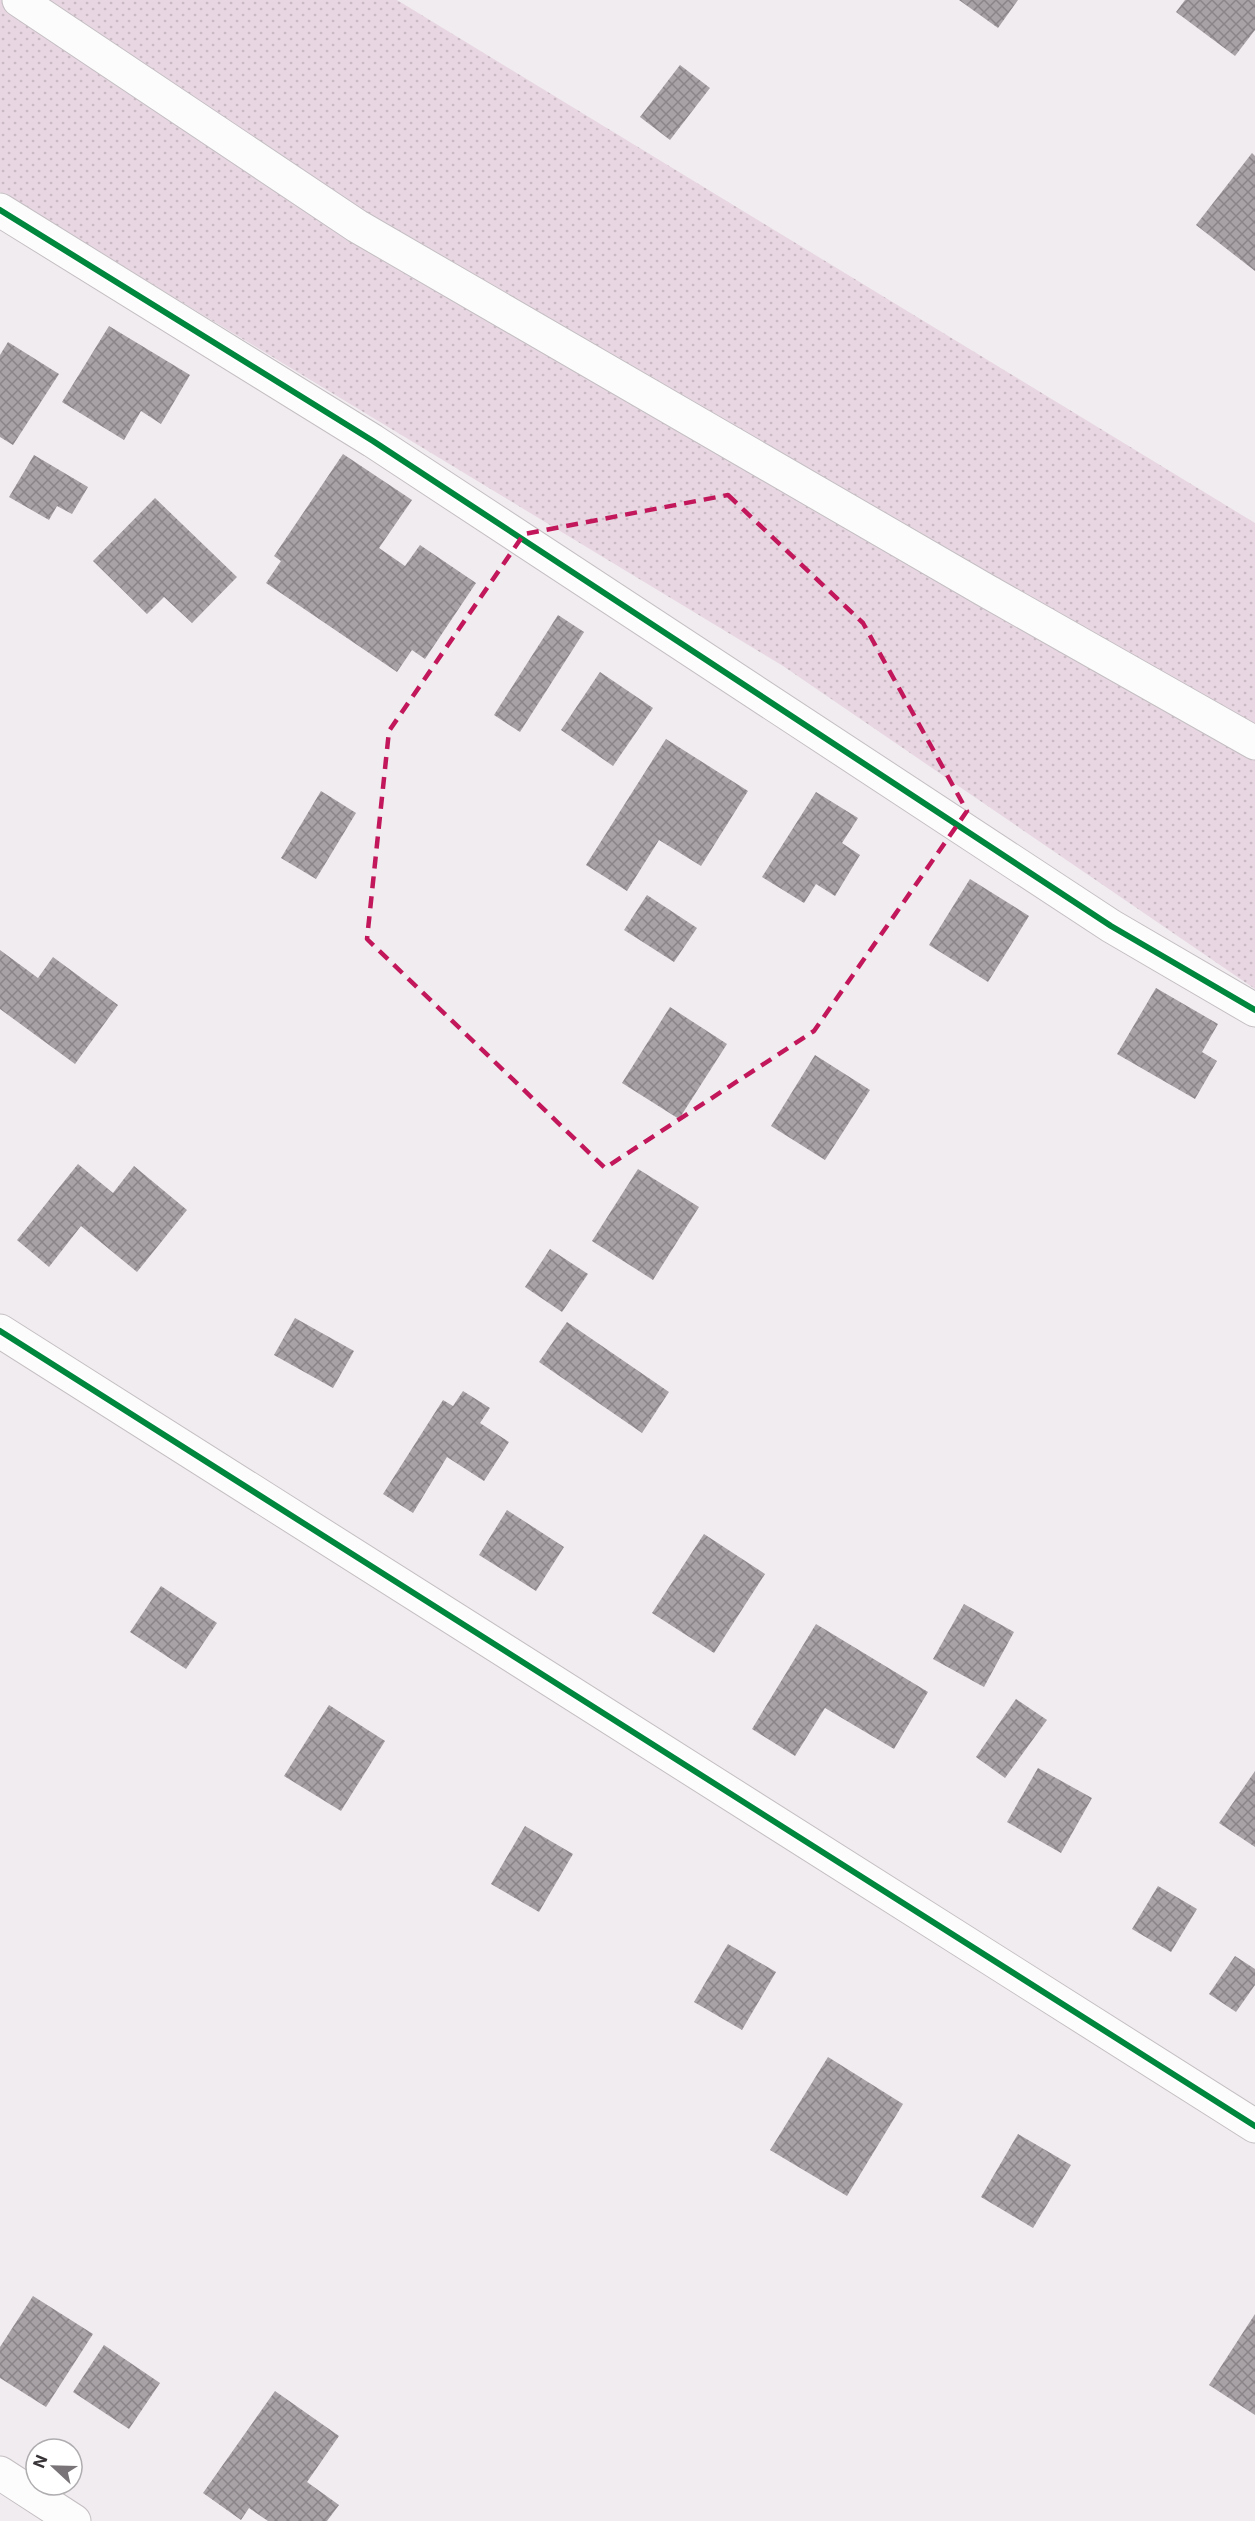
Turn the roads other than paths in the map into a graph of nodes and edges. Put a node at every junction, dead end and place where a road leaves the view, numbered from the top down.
1 (19, 0) edge
2 (0, 210) edge
3 (1255, 743) edge
4 (1255, 1010) edge
5 (0, 1331) edge
6 (1255, 2126) edge
7 (0, 2474) edge
8 (74, 2521) edge

1 - 3 street
2 - 4 street
5 - 6 street
7 - 8 street

